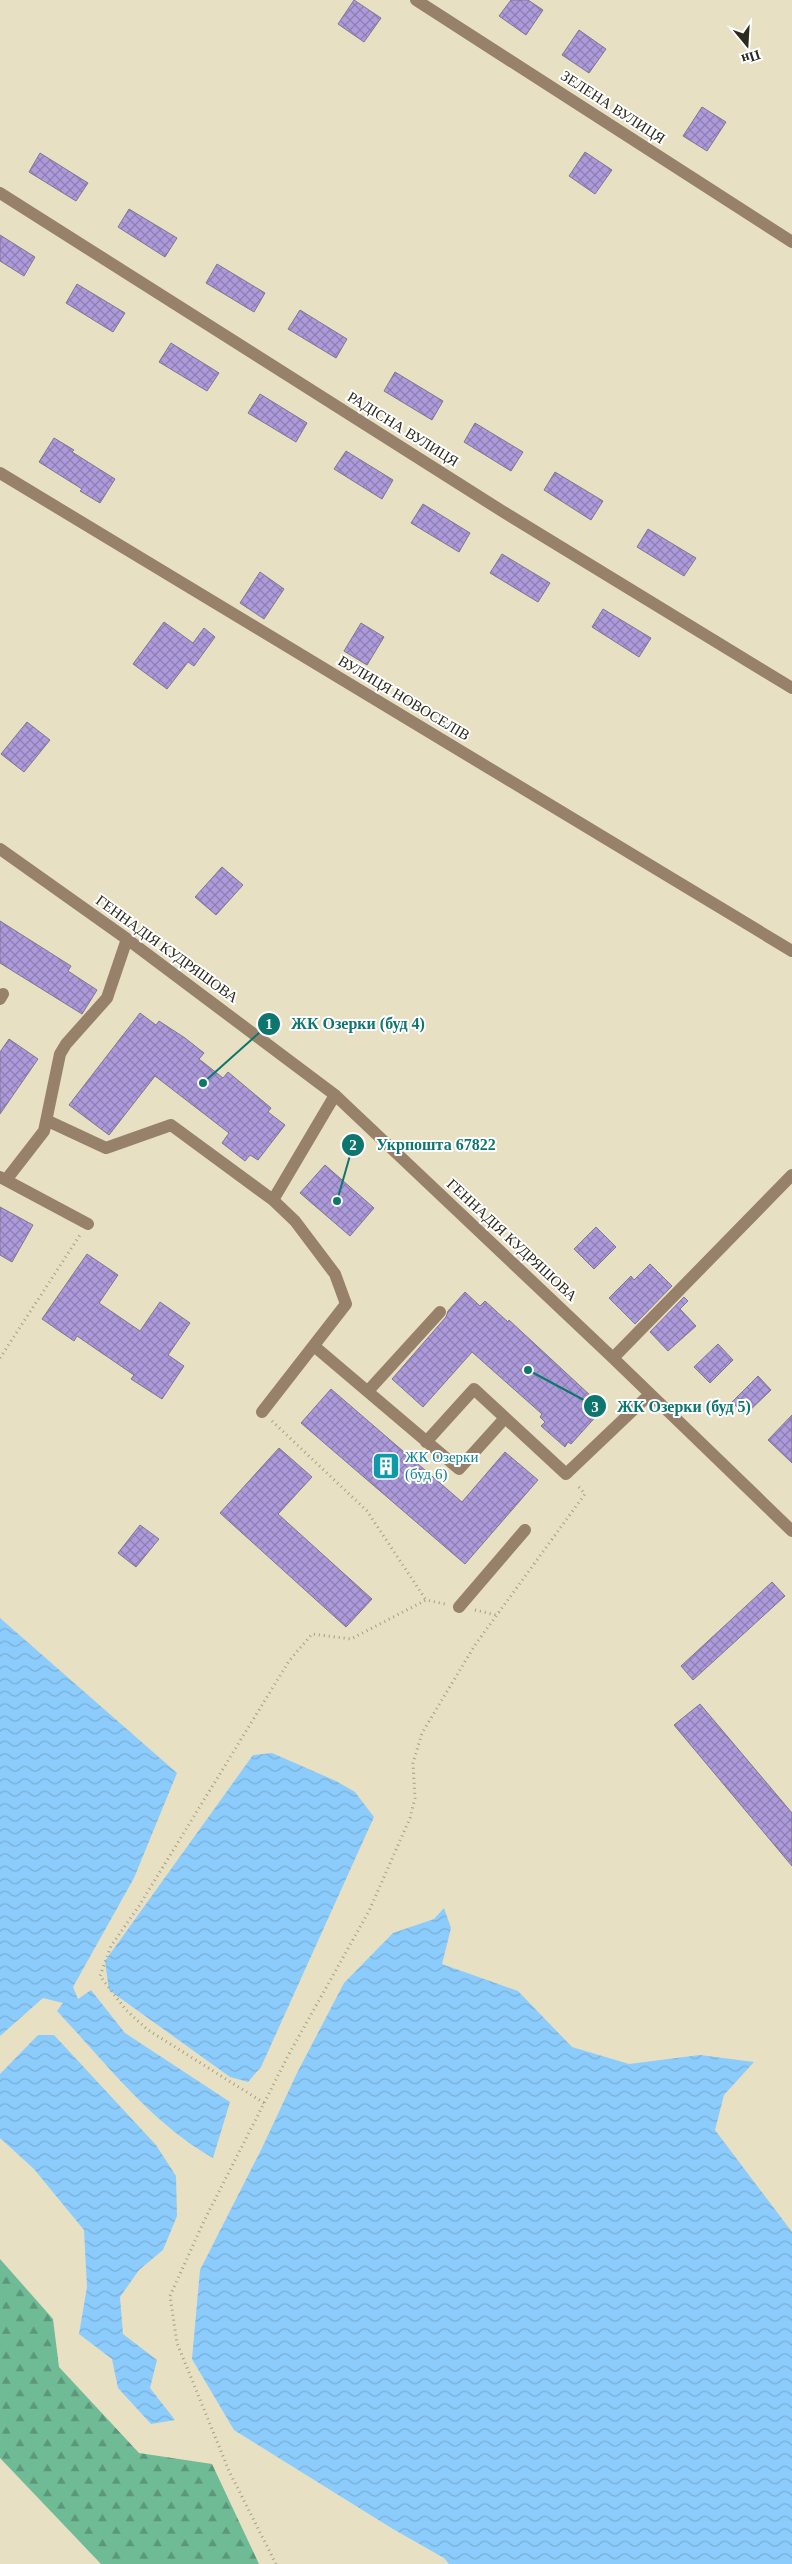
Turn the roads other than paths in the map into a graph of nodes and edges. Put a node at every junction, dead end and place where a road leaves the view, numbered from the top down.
1 (416, 0) edge
2 (0, 193) edge
3 (792, 242) edge
4 (0, 473) edge
5 (792, 688) edge
6 (0, 849) edge
7 (127, 939) junction
8 (792, 951) edge
9 (335, 1095) junction
10 (48, 1121) junction
11 (792, 1175) edge
12 (3, 1179) edge
13 (273, 1200) junction
14 (88, 1224) road end
15 (440, 1312) dead end
16 (314, 1346) junction
17 (613, 1358) junction
18 (368, 1391) junction
19 (649, 1395) junction
20 (262, 1412) road end
21 (505, 1418) junction
22 (426, 1442) junction
23 (525, 1530) dead end
24 (792, 1531) edge
25 (459, 1607) road end

1 - 3 street, ЗЕЛЕНА ВУЛИЦЯ
2 - 5 street, РАДІСНА ВУЛИЦЯ
4 - 8 street, ВУЛИЦЯ НОВОСЕЛІВ
6 - 7 street, ГЕННАДІЯ КУДРЯШОВА
7 - 9 street, ГЕННАДІЯ КУДРЯШОВА
7 - 10 street
9 - 13 street
9 - 17 street, ГЕННАДІЯ КУДРЯШОВА
10 - 12 street
10 - 13 street
11 - 17 street
12 - 14 street
13 - 16 street
15 - 18 street
16 - 18 street
16 - 20 street
17 - 19 street, ГЕННАДІЯ КУДРЯШОВА
18 - 22 street
19 - 21 street
19 - 24 street, ГЕННАДІЯ КУДРЯШОВА
21 - 22 street
21 - 22 street
23 - 25 street

